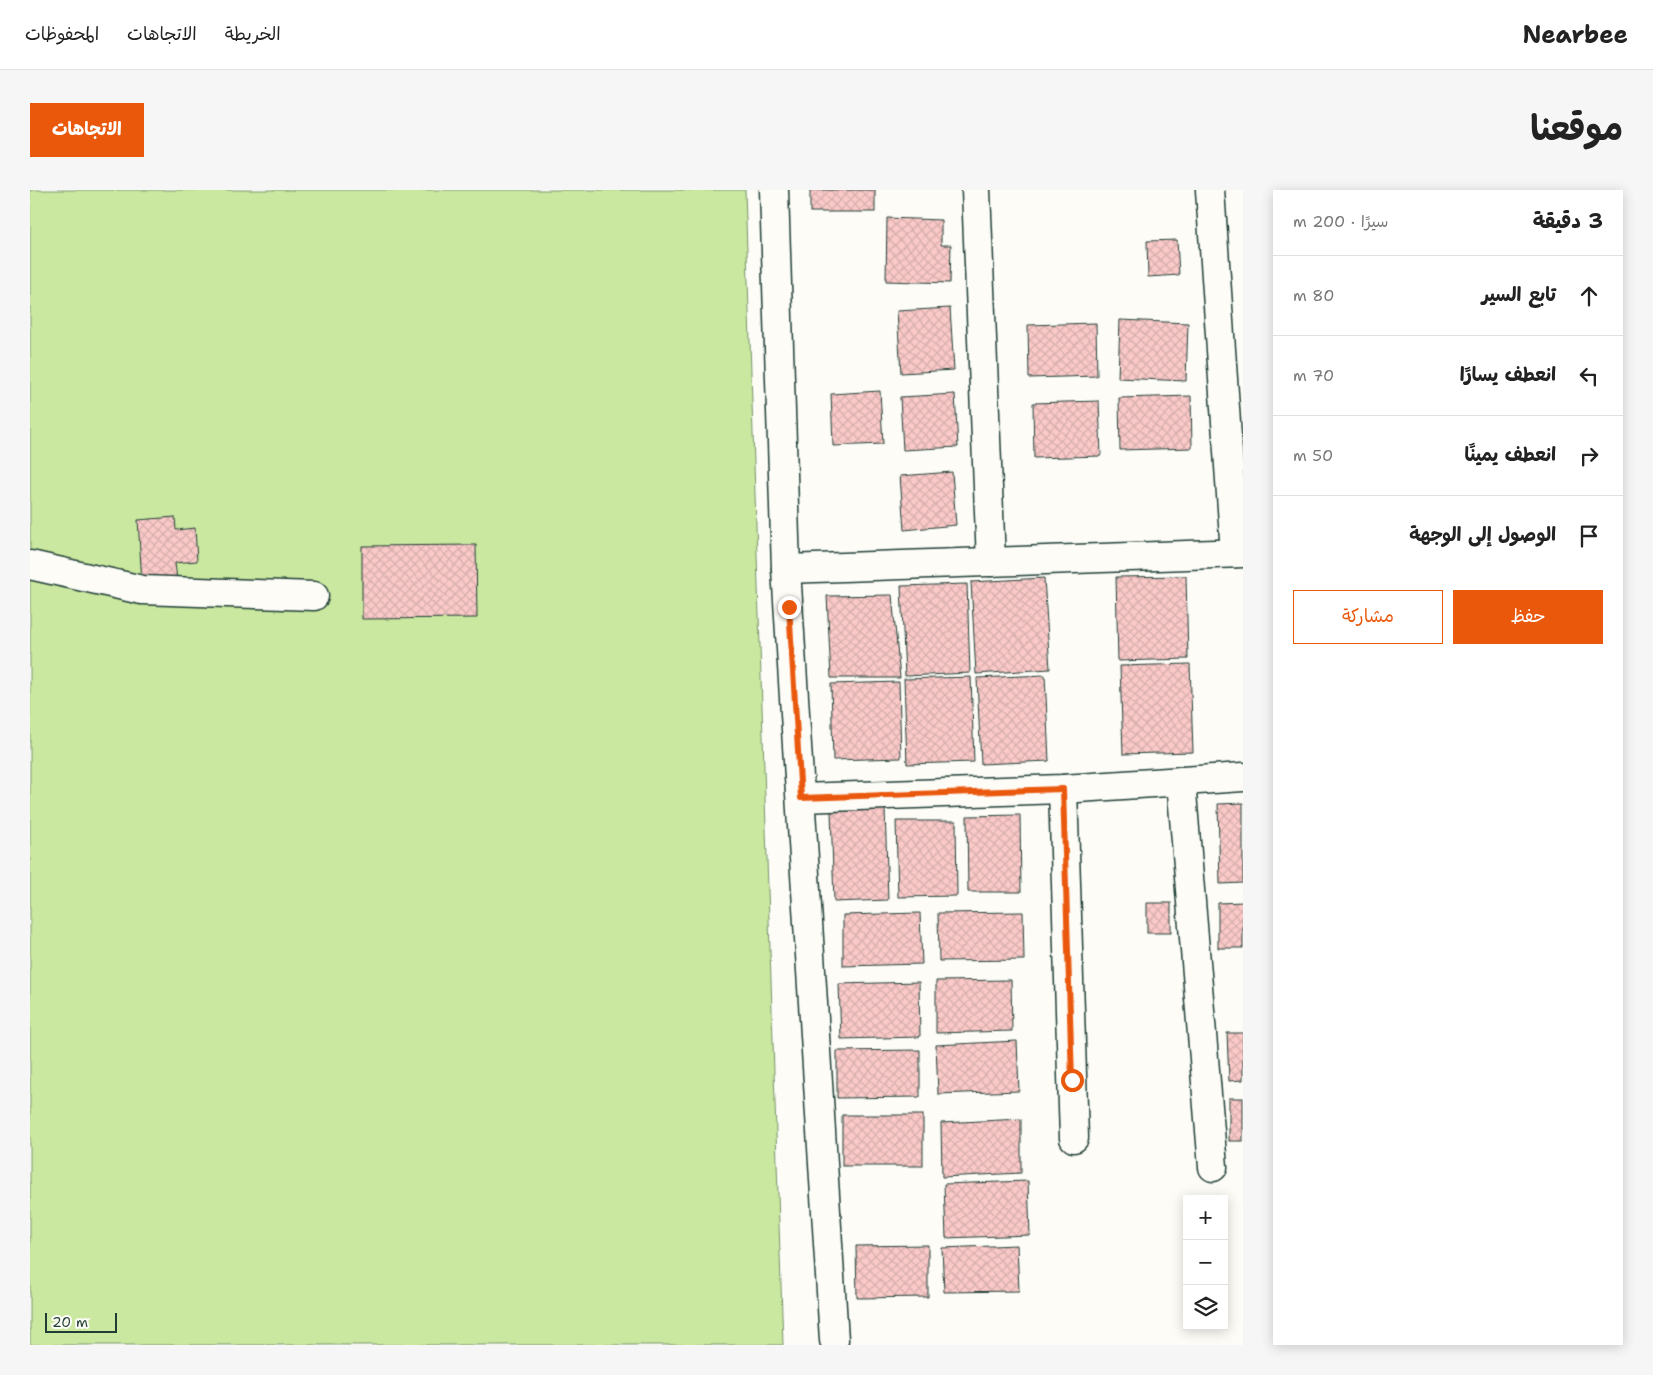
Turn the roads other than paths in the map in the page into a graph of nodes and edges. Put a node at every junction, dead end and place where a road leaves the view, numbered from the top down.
1 (774, 190) edge
2 (976, 190) edge
3 (1210, 190) edge
4 (1239, 553) edge
5 (991, 562) junction
6 (30, 565) edge
7 (786, 569) junction
8 (314, 596) dead end
9 (1243, 778) edge
10 (1181, 781) junction
11 (1063, 789) junction
12 (801, 798) junction
13 (1074, 1138) dead end
14 (1213, 1167) dead end
15 (834, 1340) dead end

1 - 7 street
2 - 5 street
3 - 4 street
4 - 5 street
5 - 7 street
6 - 8 street
7 - 12 street
9 - 10 street
10 - 11 street
10 - 14 street
11 - 12 street
11 - 13 street
12 - 15 street

